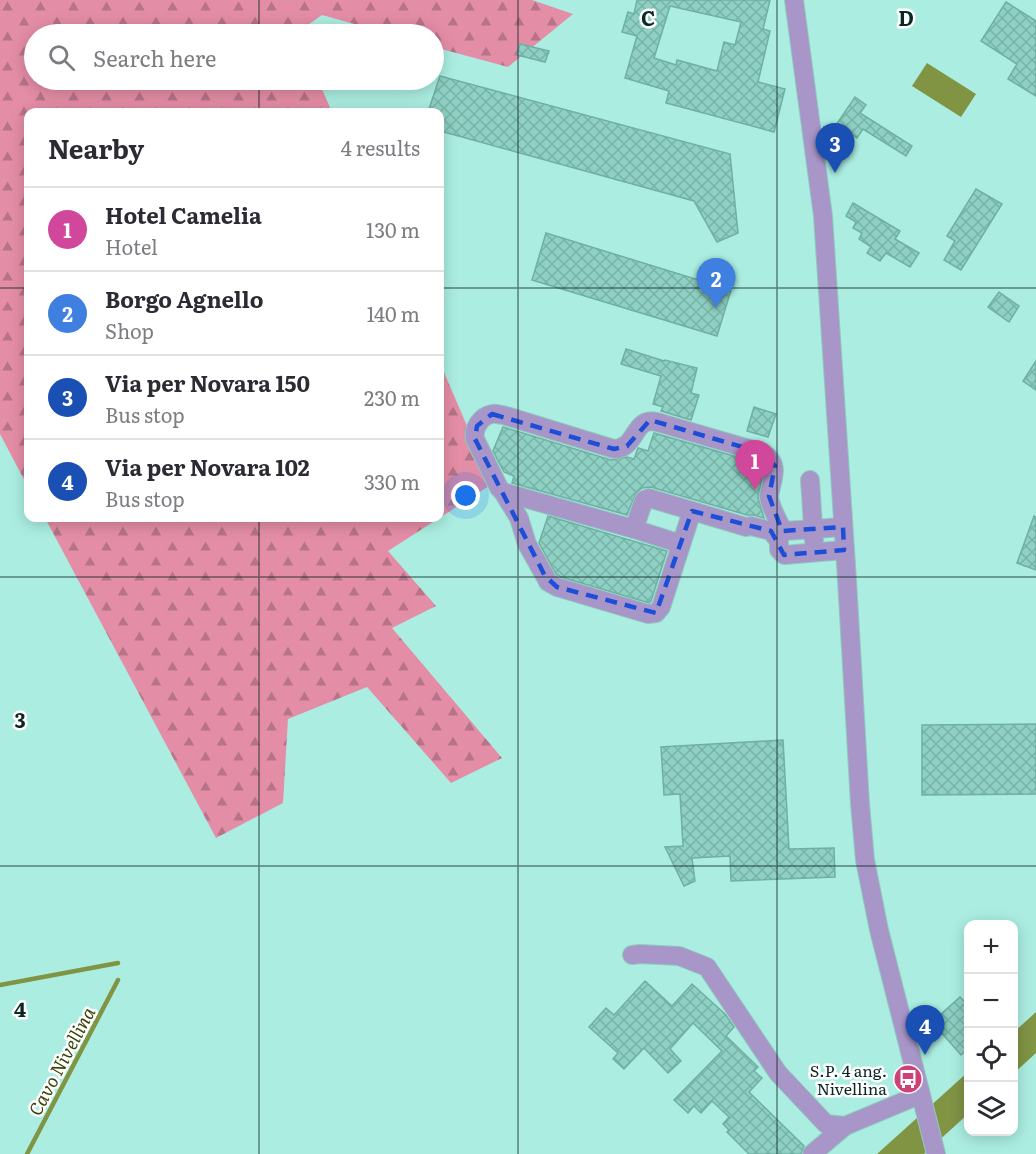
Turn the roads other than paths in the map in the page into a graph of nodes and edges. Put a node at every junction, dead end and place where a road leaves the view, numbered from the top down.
1 (794, 0) edge
2 (810, 480) dead end
3 (503, 492) junction
4 (692, 511) junction
5 (843, 527) junction
6 (634, 529) junction
7 (813, 529) junction
8 (681, 544) junction
9 (844, 550) junction
10 (814, 552) junction
11 (632, 955) dead end
12 (921, 1097) junction
13 (845, 1126) junction
14 (936, 1152) edge
15 (812, 1154) edge

1 - 5 street
2 - 7 street
3 - 6 street
3 - 7 street
3 - 8 street
4 - 6 street
4 - 8 street
4 - 10 street
5 - 7 street
5 - 9 street
6 - 8 street
7 - 10 street
9 - 10 street
9 - 12 street
11 - 13 street
12 - 13 street
12 - 14 street
13 - 15 street

